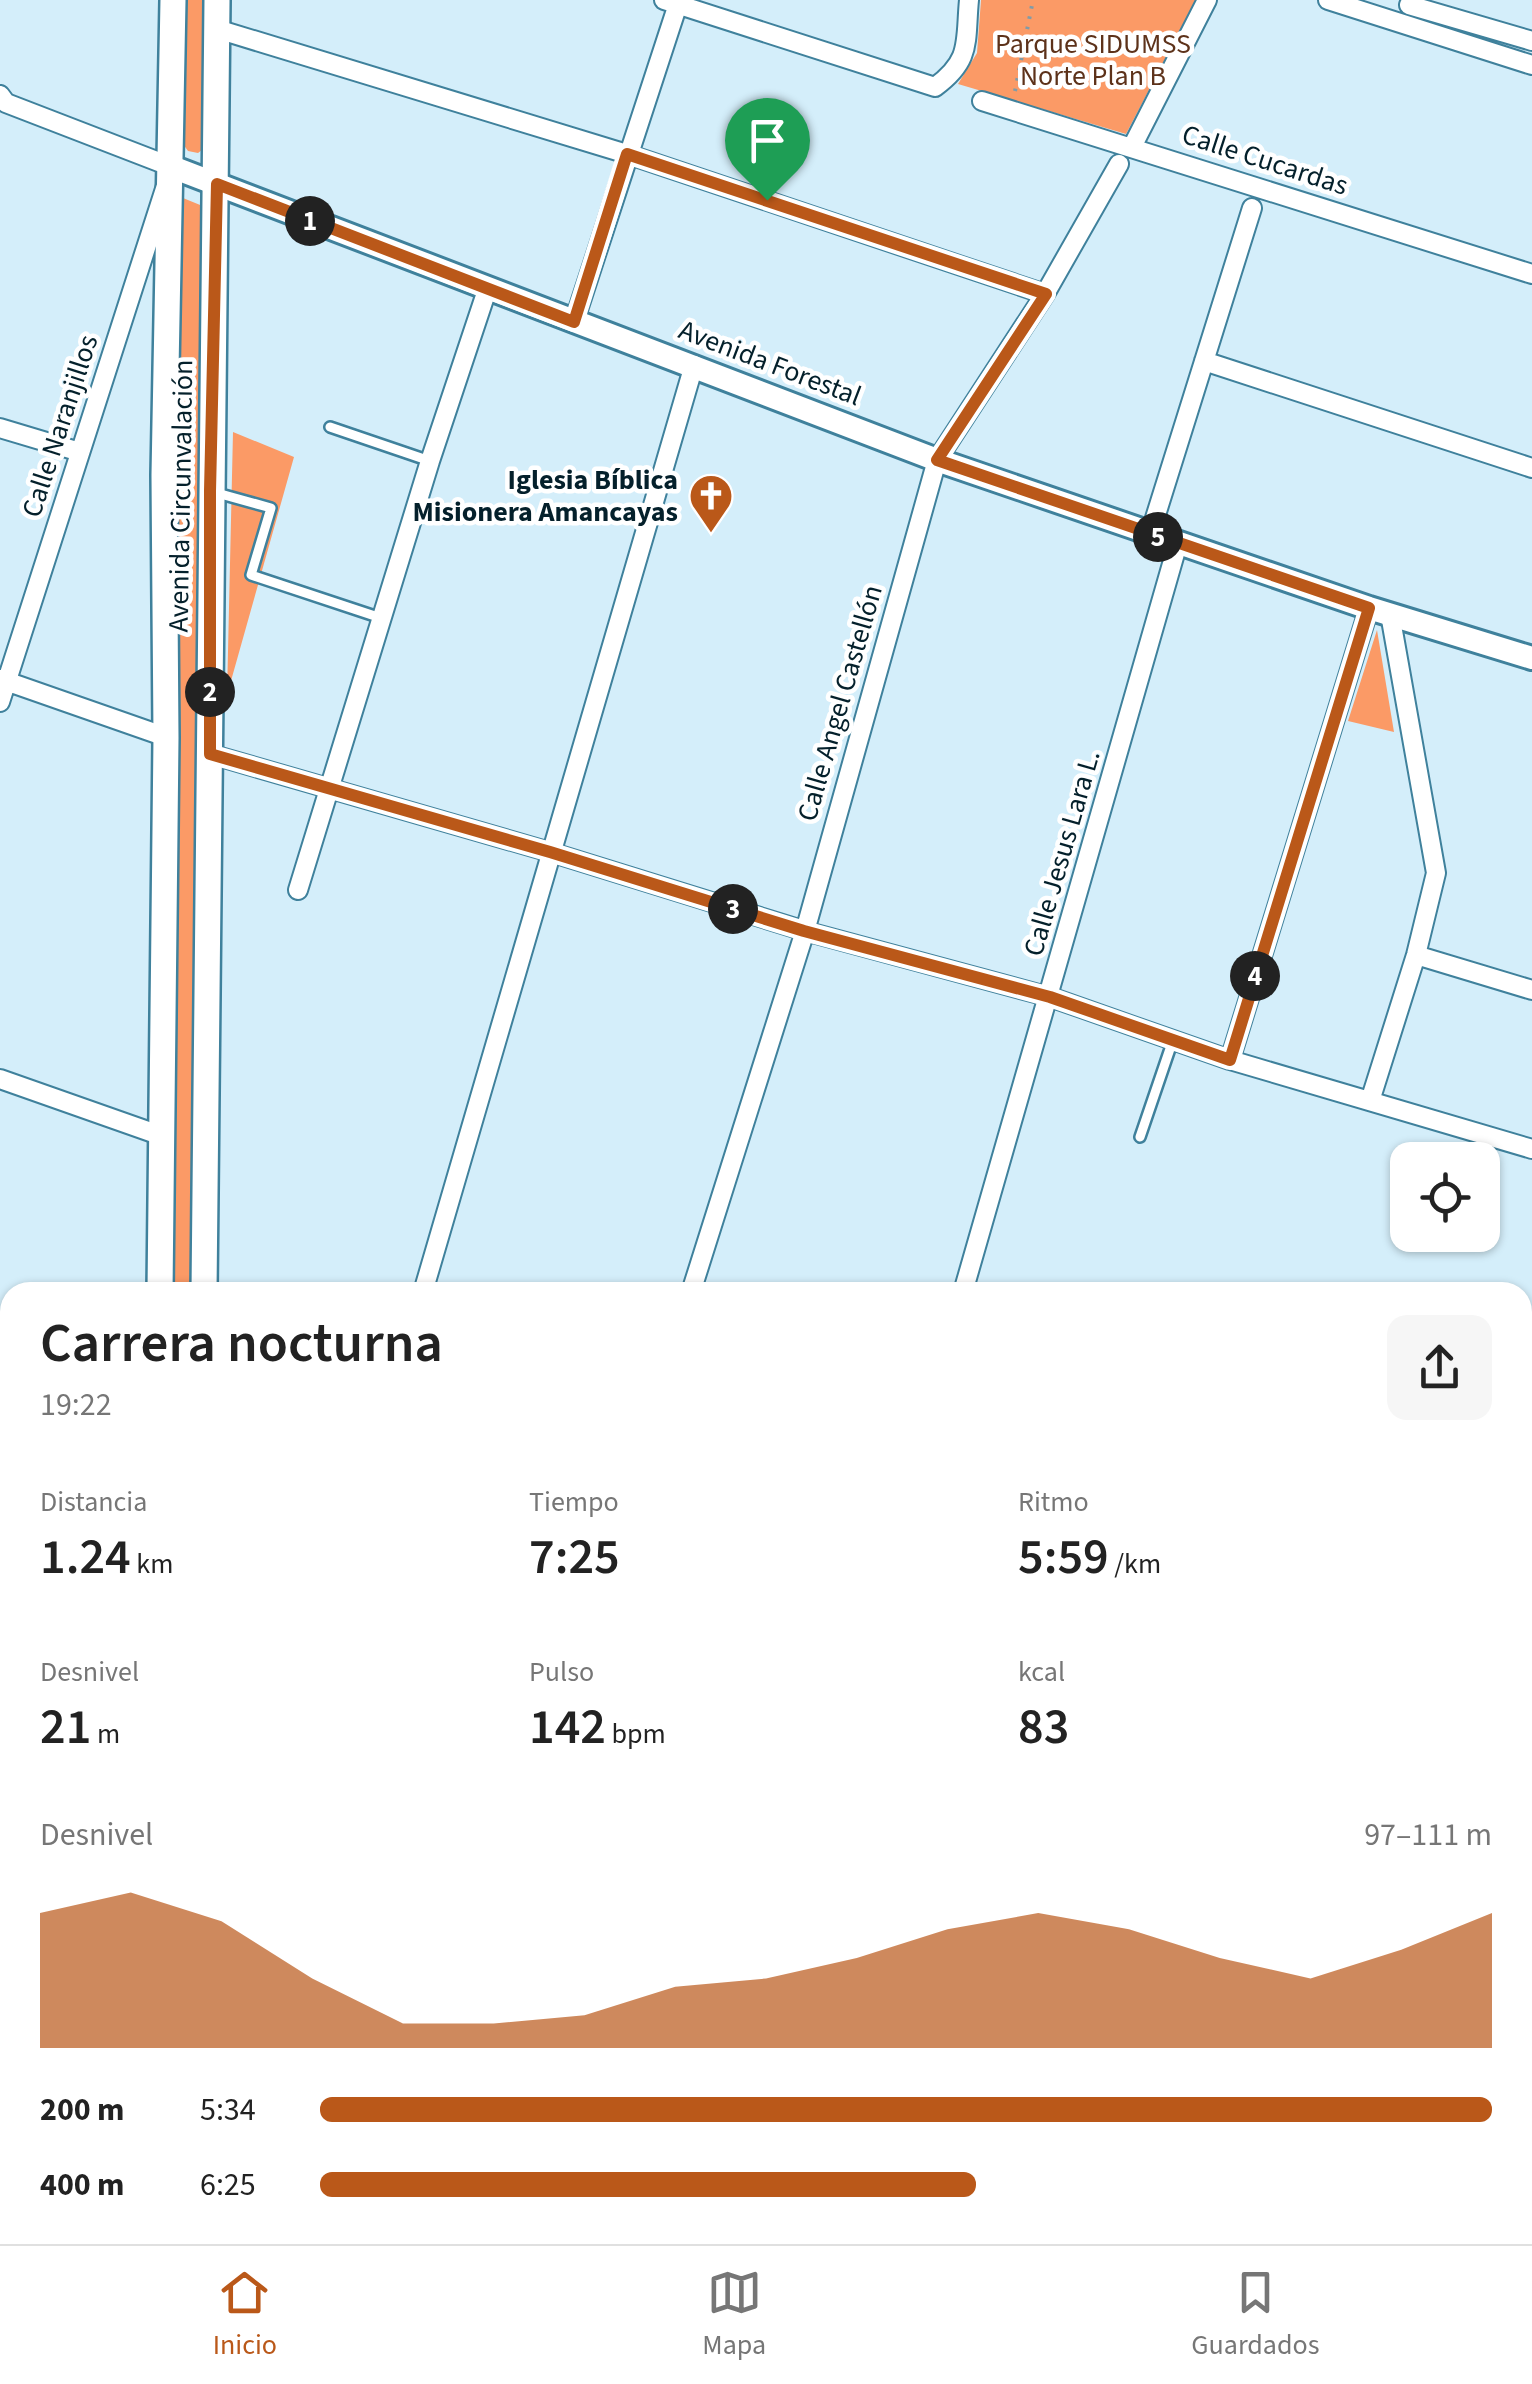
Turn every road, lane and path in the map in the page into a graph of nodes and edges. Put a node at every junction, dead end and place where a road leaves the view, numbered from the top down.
1 (173, 0) edge
2 (217, 0) edge
3 (969, 0) edge
4 (1033, 0) edge
5 (1207, 0) edge
6 (1328, 0) edge
7 (671, 2) edge
8 (1410, 2) edge
9 (1402, 24) junction
10 (217, 29) junction
11 (1532, 41) edge
12 (1532, 65) edge
13 (982, 101) dead end
14 (2, 105) edge
15 (1012, 110) junction
16 (1132, 147) junction
17 (627, 154) junction
18 (1119, 164) dead end
19 (172, 167) junction
20 (217, 184) junction
21 (1252, 208) dead end
22 (1532, 274) edge
23 (487, 290) junction
24 (1046, 294) junction
25 (574, 322) junction
26 (1204, 361) junction
27 (694, 364) junction
28 (330, 427) dead end
29 (0, 428) edge
30 (80, 452) junction
31 (937, 460) junction
32 (430, 461) junction
33 (1532, 468) edge
34 (210, 491) junction
35 (1150, 534) junction
36 (1178, 544) junction
37 (1380, 611) junction
38 (381, 618) junction
39 (1532, 658) edge
40 (3, 680) edge
41 (0, 702) edge
42 (166, 738) junction
43 (210, 754) junction
44 (329, 788) junction
45 (550, 852) junction
46 (298, 890) dead end
47 (804, 931) junction
48 (1416, 955) junction
49 (1532, 990) edge
50 (1050, 997) junction
51 (1173, 1040) junction
52 (1230, 1060) junction
53 (0, 1079) edge
54 (1370, 1101) junction
55 (162, 1136) junction
56 (1140, 1136) dead end
57 (1532, 1149) edge
58 (160, 1282) edge
59 (204, 1282) edge
60 (426, 1282) edge
61 (694, 1282) edge
62 (966, 1282) edge

1 - 19 main road, Avenida Circunvalación
2 - 10 main road, Avenida Circunvalación
3 - 7 street
4 - 15 path
5 - 16 street
6 - 9 street
7 - 17 street
8 - 9 street
8 - 11 street
9 - 12 street
10 - 17 street
10 - 20 main road, Avenida Circunvalación
13 - 15 street, Calle Cucardas
14 - 19 street, Avenida Forestal
15 - 16 street, Calle Cucardas
16 - 22 street, Calle Cucardas
17 - 24 street
17 - 25 street
18 - 24 street, Calle Angel Castellón
19 - 20 street, Avenida Forestal
19 - 30 street, Calle Naranjillos
19 - 42 main road, Avenida Circunvalación
20 - 23 street, Avenida Forestal
20 - 34 main road, Avenida Circunvalación
21 - 26 street
23 - 25 street, Avenida Forestal
23 - 32 street
24 - 31 street, Calle Angel Castellón
25 - 27 street, Avenida Forestal
26 - 33 street
26 - 35 street
27 - 31 street, Avenida Forestal
27 - 45 street
28 - 32 lane
29 - 30 street
30 - 40 street, Calle Naranjillos
31 - 35 street, Avenida Forestal
31 - 47 street, Calle Angel Castellón
32 - 38 street
34 - 38 lane
34 - 43 main road, Avenida Circunvalación
35 - 36 street, Avenida Forestal
36 - 37 street, Avenida Forestal
36 - 50 street, Calle Jesus Lara L.
37 - 39 street, Avenida Forestal
37 - 48 street
37 - 52 street
38 - 44 street
40 - 41 street, Calle Naranjillos
40 - 42 street
42 - 55 main road, Avenida Circunvalación
43 - 44 street
43 - 59 main road, Avenida Circunvalación
44 - 45 street
44 - 46 street
45 - 47 street
45 - 60 street
47 - 50 street
47 - 61 street, Calle Angel Castellón
48 - 49 street
48 - 54 street
50 - 51 street
50 - 62 street, Calle Jesus Lara L.
51 - 52 street
51 - 56 lane
52 - 54 street
53 - 55 street
54 - 57 street
55 - 58 main road, Avenida Circunvalación

